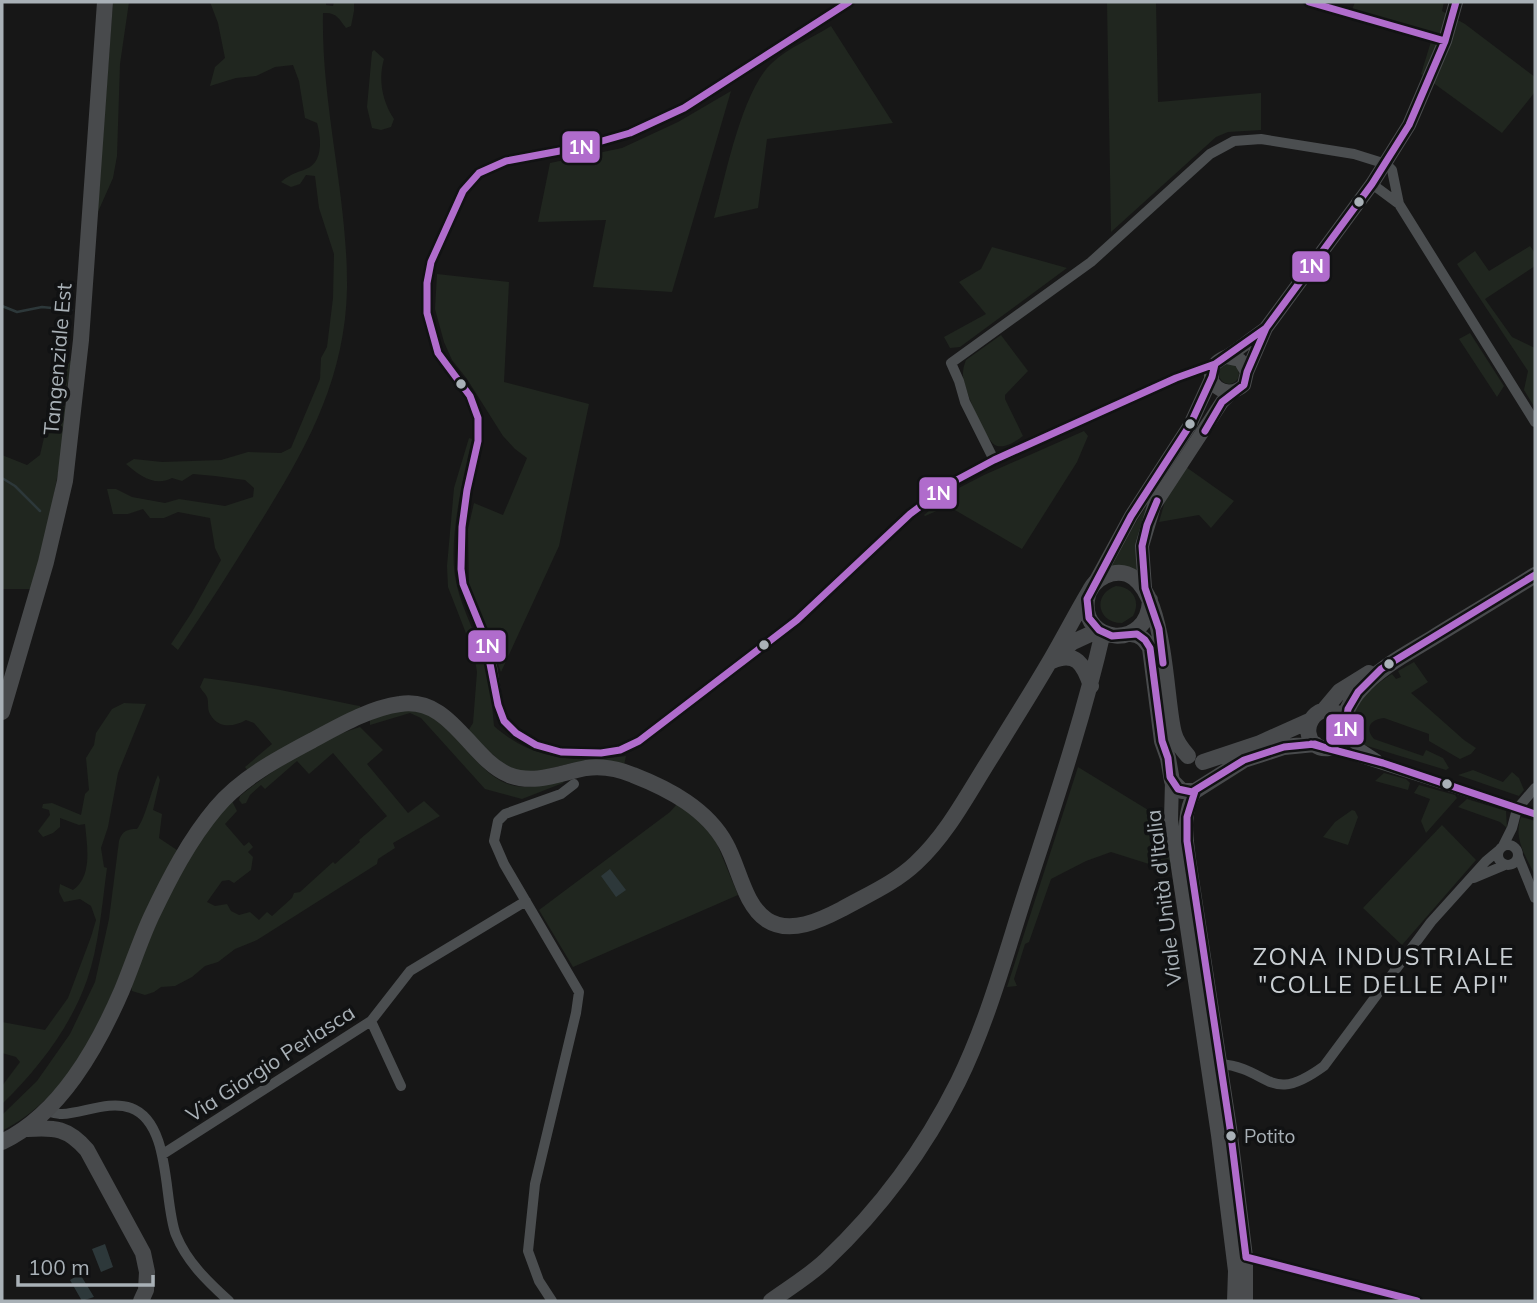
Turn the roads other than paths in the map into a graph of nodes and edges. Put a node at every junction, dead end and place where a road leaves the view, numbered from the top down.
1 (105, 2) edge
2 (849, 2) edge
3 (1310, 2) edge
4 (1456, 2) edge
5 (1445, 41) junction
6 (1386, 164) junction
7 (1372, 184) junction
8 (1399, 204) junction
9 (1266, 328) junction
10 (1218, 366) junction
11 (1247, 372) junction
12 (1232, 392) junction
13 (1535, 422) edge
14 (994, 460) junction
15 (1535, 575) edge
16 (1093, 586) junction
17 (1148, 594) junction
18 (1101, 631) junction
19 (1126, 635) junction
20 (1049, 662) junction
21 (1381, 669) junction
22 (1091, 686) junction
23 (1324, 710) junction
24 (2, 712) edge
25 (1309, 721) junction
26 (1345, 728) junction
27 (1322, 746) junction
28 (1195, 759) junction
29 (1383, 763) junction
30 (1171, 777) junction
31 (574, 785) dead end
32 (1199, 788) junction
33 (1535, 788) edge
34 (1517, 809) junction
35 (1535, 814) edge
36 (1512, 828) junction
37 (1501, 848) junction
38 (1517, 853) junction
39 (1507, 865) junction
40 (1527, 879) junction
41 (1468, 882) junction
42 (1535, 898) edge
43 (526, 901) junction
44 (371, 1021) junction
45 (1220, 1064) junction
46 (401, 1086) dead end
47 (46, 1111) junction
48 (27, 1129) junction
49 (2, 1142) edge
50 (163, 1154) junction
51 (1246, 1257) junction
52 (141, 1301) edge
53 (229, 1301) edge
54 (552, 1301) edge
55 (771, 1301) edge
56 (1234, 1301) edge
57 (1246, 1301) edge
58 (1417, 1301) edge

1 - 24 main road, Tangenziale Est
2 - 14 street
3 - 5 street
4 - 5 street
5 - 6 street
6 - 7 street
6 - 8 street
6 - 14 street
7 - 8 street
7 - 9 street
8 - 13 street
9 - 10 street
9 - 11 street
10 - 11 street
10 - 12 street
10 - 14 street
10 - 16 street
11 - 12 street
12 - 17 street
15 - 21 main road
16 - 17 main road
16 - 18 main road
16 - 20 main road
17 - 19 main road
17 - 28 main road
18 - 19 main road
18 - 20 main road
18 - 22 main road
19 - 22 main road
19 - 30 main road
20 - 22 main road
20 - 47 main road
21 - 23 main road
21 - 26 main road
22 - 55 main road
23 - 25 main road
23 - 26 main road
25 - 27 main road
25 - 28 main road
26 - 27 main road
26 - 29 street
27 - 29 street
27 - 32 main road
28 - 30 main road
28 - 32 main road
29 - 34 street
30 - 32 main road
30 - 56 street, Viale Unità d'Italia
31 - 43 street
32 - 45 street, Viale Unità d'Italia
33 - 34 street
34 - 35 street
34 - 36 street
36 - 37 street
36 - 38 street
37 - 38 street
37 - 39 street
37 - 41 street
38 - 39 street
38 - 40 street
39 - 40 street
39 - 41 street
40 - 42 street
41 - 45 street
43 - 44 street, Via Giorgio Perlasca
43 - 54 street
44 - 46 street
44 - 50 street, Via Giorgio Perlasca
45 - 51 street, Viale Unità d'Italia
47 - 48 main road
47 - 50 street
48 - 49 main road
48 - 52 main road
50 - 53 street
51 - 57 street, Viale Unità d'Italia
51 - 58 street

